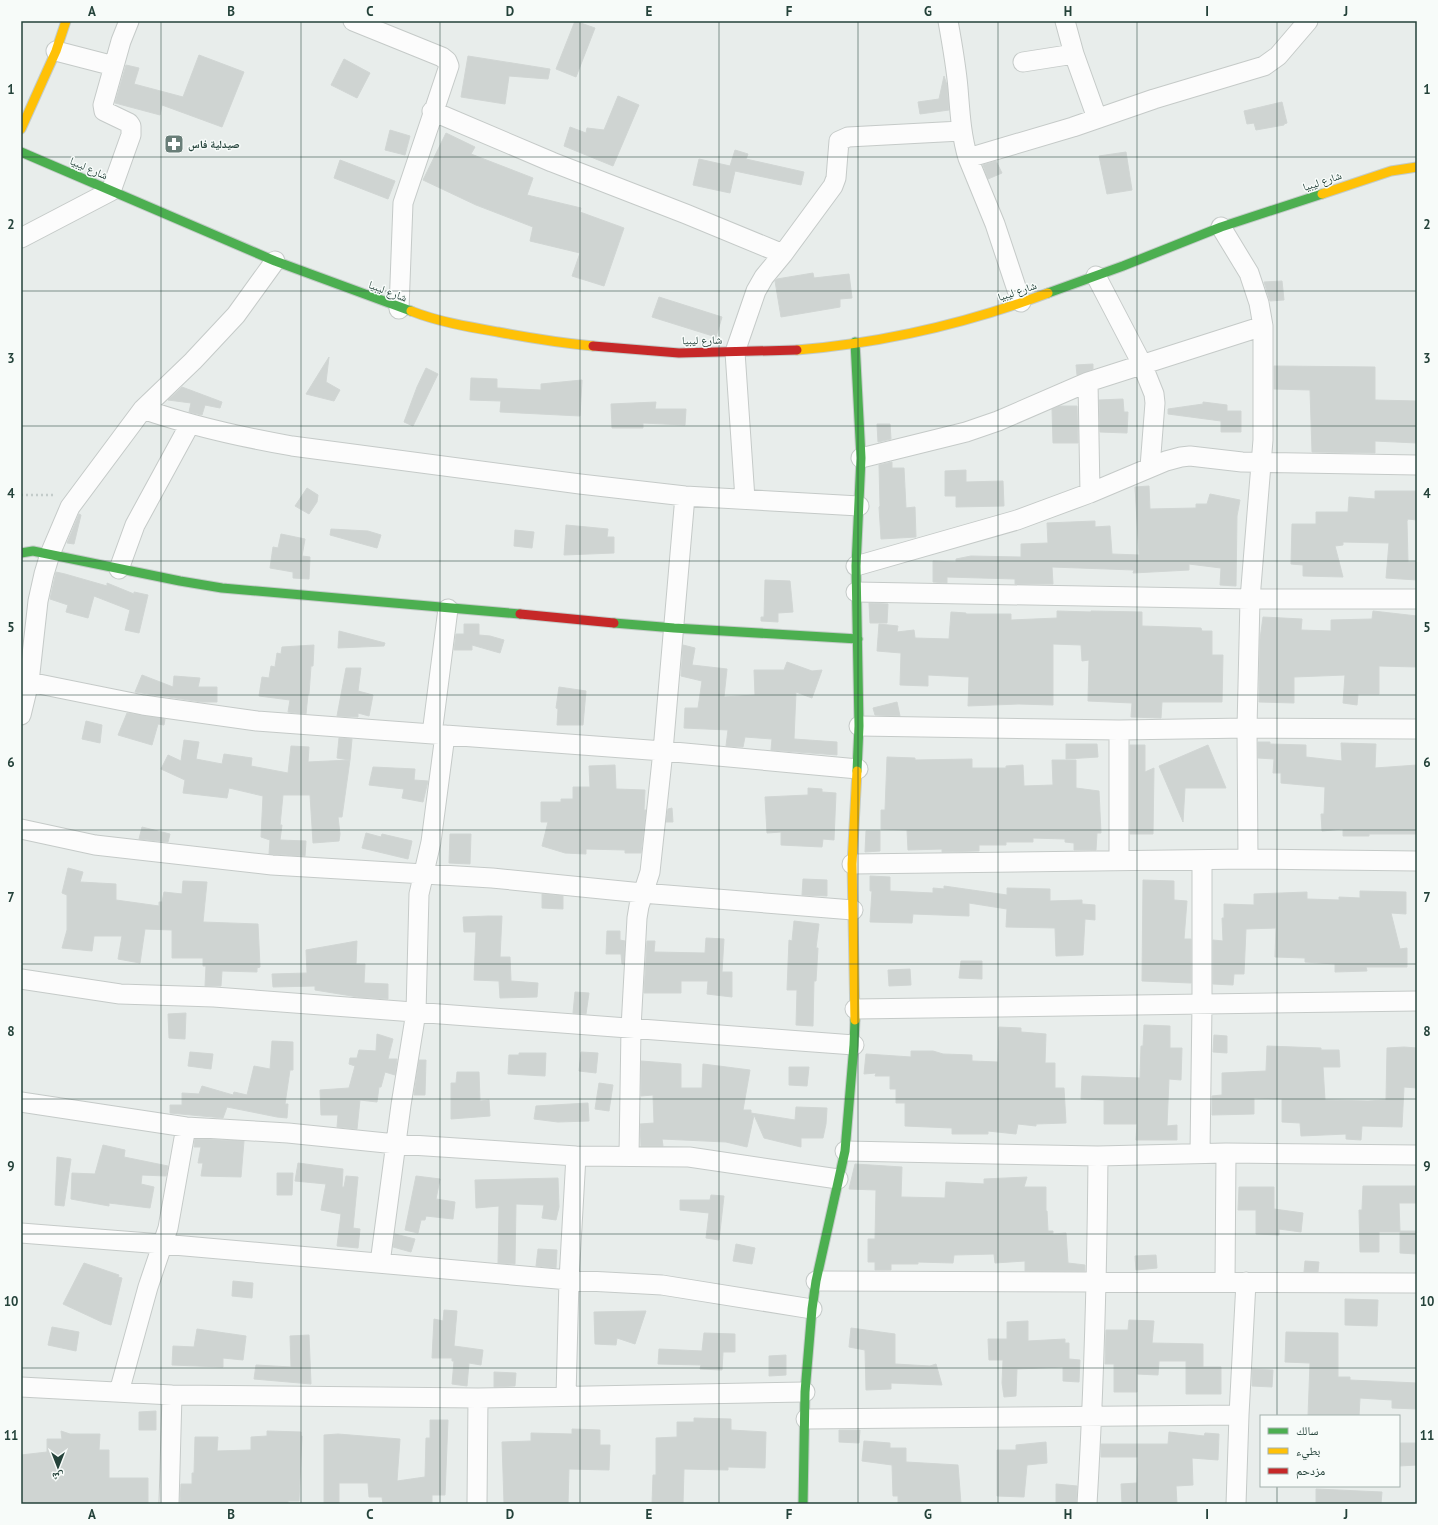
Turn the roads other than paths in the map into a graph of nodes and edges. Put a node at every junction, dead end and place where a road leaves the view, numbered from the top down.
1 (66, 21) edge
2 (128, 21) edge
3 (353, 21) edge
4 (1065, 21) edge
5 (1308, 21) edge
6 (945, 22) edge
7 (56, 51) junction
8 (1074, 54) junction
9 (1023, 62) dead end
10 (114, 66) junction
11 (432, 111) junction
12 (1097, 118) junction
13 (21, 129) edge
14 (961, 131) junction
15 (21, 152) edge
16 (968, 158) junction
17 (1411, 158) dead end
18 (1417, 167) edge
19 (1391, 170) junction
20 (111, 191) junction
21 (1221, 227) junction
22 (21, 238) edge
23 (783, 254) junction
24 (275, 261) junction
25 (1096, 276) junction
26 (1021, 302) junction
27 (399, 308) junction
28 (1263, 326) junction
29 (855, 342) junction
30 (735, 352) junction
31 (1142, 364) junction
32 (1088, 382) junction
33 (142, 409) junction
34 (190, 424) junction
35 (861, 458) junction
36 (1262, 462) junction
37 (1417, 465) edge
38 (1150, 467) junction
39 (1090, 493) junction
40 (685, 496) junction
41 (745, 499) junction
42 (859, 506) junction
43 (21, 553) edge
44 (50, 554) junction
45 (856, 566) junction
46 (119, 569) junction
47 (856, 592) junction
48 (1250, 599) junction
49 (1417, 599) edge
50 (448, 609) junction
51 (674, 628) junction
52 (858, 639) junction
53 (29, 682) junction
54 (21, 715) edge
55 (859, 726) junction
56 (1247, 728) junction
57 (1417, 729) edge
58 (1119, 730) junction
59 (439, 734) junction
60 (663, 751) junction
61 (858, 769) junction
62 (21, 829) edge
63 (1248, 859) junction
64 (1202, 860) junction
65 (1119, 861) junction
66 (1417, 862) edge
67 (852, 864) junction
68 (422, 875) junction
69 (642, 894) junction
70 (853, 910) junction
71 (21, 978) edge
72 (1417, 1001) edge
73 (1202, 1005) junction
74 (855, 1009) junction
75 (416, 1012) junction
76 (631, 1028) junction
77 (854, 1045) junction
78 (21, 1102) edge
79 (186, 1126) junction
80 (396, 1144) junction
81 (845, 1150) junction
82 (1200, 1153) junction
83 (1226, 1153) junction
84 (576, 1156) junction
85 (629, 1156) junction
86 (1098, 1156) junction
87 (1417, 1156) edge
88 (838, 1179) junction
89 (21, 1233) edge
90 (162, 1244) junction
91 (380, 1262) junction
92 (569, 1280) junction
93 (816, 1281) junction
94 (1096, 1282) junction
95 (1225, 1282) junction
96 (1246, 1282) junction
97 (1417, 1283) edge
98 (812, 1309) junction
99 (21, 1387) edge
100 (119, 1392) junction
101 (806, 1392) junction
102 (172, 1395) junction
103 (566, 1396) junction
104 (478, 1398) junction
105 (1092, 1416) junction
106 (1239, 1416) junction
107 (806, 1419) junction
108 (169, 1504) edge
109 (477, 1504) edge
110 (803, 1504) edge
111 (1087, 1504) edge
112 (1236, 1504) edge

1 - 7 main road
2 - 10 street
3 - 11 street
4 - 8 street
5 - 12 street
6 - 14 street
7 - 10 street
7 - 13 main road
8 - 9 street
8 - 12 street
10 - 20 street
11 - 23 street
11 - 27 street
12 - 16 street
14 - 16 street
14 - 23 street
15 - 20 main road, شارع ليبيا
16 - 26 street
17 - 19 main road, شارع ليبيا
18 - 19 main road, شارع ليبيا
19 - 21 main road, شارع ليبيا
20 - 22 street
20 - 24 main road, شارع ليبيا
21 - 25 main road, شارع ليبيا
21 - 28 street
23 - 30 street
24 - 27 main road, شارع ليبيا
24 - 33 street
25 - 26 main road, شارع ليبيا
25 - 31 street
26 - 29 main road, شارع ليبيا
27 - 30 main road, شارع ليبيا
28 - 31 street
28 - 36 street
29 - 30 main road, شارع ليبيا
29 - 35 main road
30 - 41 street
31 - 32 street
31 - 38 street
32 - 35 street
32 - 39 street
33 - 34 street
33 - 44 street
34 - 40 street
34 - 46 street
35 - 42 main road
36 - 37 street
36 - 38 street
36 - 48 street
38 - 39 street
39 - 45 street
40 - 41 street
40 - 51 street
41 - 42 street
42 - 45 main road
43 - 44 main road
44 - 46 main road
44 - 53 street
45 - 47 main road
46 - 50 main road
47 - 48 street
47 - 52 main road
48 - 49 street
48 - 56 street
50 - 51 main road
50 - 59 street
51 - 52 main road
51 - 60 street
52 - 55 main road
53 - 54 street
53 - 59 street
55 - 58 street
55 - 61 main road
56 - 57 street
56 - 58 street
56 - 63 street
58 - 65 street
59 - 60 street
59 - 68 street
60 - 61 street
60 - 69 street
61 - 67 main road
62 - 68 street
63 - 64 street
63 - 66 street
64 - 65 street
64 - 73 street
65 - 67 street
67 - 70 main road
68 - 69 street
68 - 75 street
69 - 70 street
69 - 76 street
70 - 74 main road
71 - 75 street
72 - 73 street
73 - 74 street
73 - 82 street
74 - 77 main road
75 - 76 street
75 - 80 street
76 - 77 street
76 - 85 street
77 - 81 main road
78 - 79 street
79 - 80 street
79 - 90 street
80 - 84 street
80 - 91 street
81 - 86 street
81 - 88 main road
82 - 83 street
82 - 86 street
83 - 87 street
83 - 95 street
84 - 85 street
84 - 92 street
85 - 88 street
86 - 94 street
88 - 93 main road
89 - 90 street
90 - 91 street
90 - 100 street
91 - 92 street
92 - 98 street
92 - 103 street
93 - 94 street
93 - 98 main road
94 - 95 street
94 - 105 street
95 - 96 street
96 - 97 street
96 - 106 street
98 - 101 main road
99 - 100 street
100 - 102 street
101 - 103 street
101 - 107 main road
102 - 104 street
102 - 108 street
103 - 104 street
104 - 109 street
105 - 106 street
105 - 107 street
105 - 111 street
106 - 112 street
107 - 110 main road

